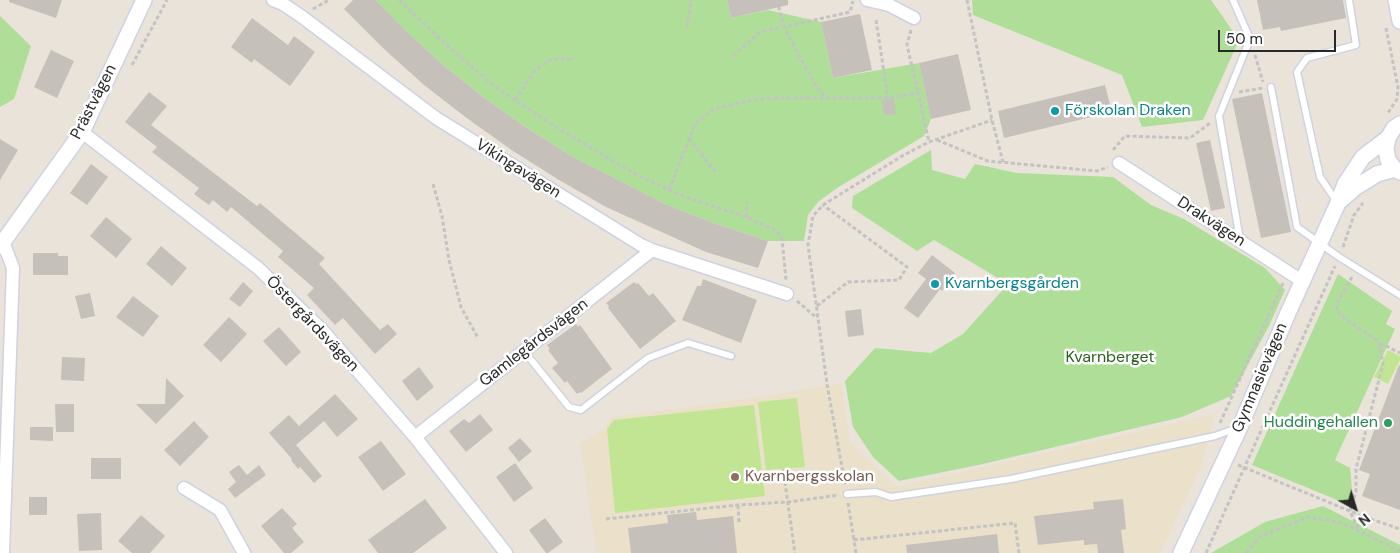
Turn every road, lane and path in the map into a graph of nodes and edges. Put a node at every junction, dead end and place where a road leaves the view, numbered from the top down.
1 (144, 0) edge
2 (273, 0) edge
3 (399, 0) edge
4 (691, 0) edge
5 (777, 0) edge
6 (853, 0) edge
7 (868, 0) edge
8 (967, 0) edge
9 (1233, 0) edge
10 (1349, 0) edge
11 (1396, 0) edge
12 (914, 18) joint
13 (1384, 19) dead end
14 (876, 20) dead end
15 (1400, 21) edge
16 (687, 26) dead end
17 (784, 27) junction
18 (1250, 39) junction
19 (733, 56) dead end
20 (574, 59) dead end
21 (1399, 86) edge
22 (1271, 87) dead end
23 (918, 93) junction
24 (1228, 94) junction
25 (826, 98) junction
26 (888, 98) junction
27 (515, 100) junction
28 (1219, 116) junction
29 (1385, 118) dead end
30 (992, 120) junction
31 (1400, 124) edge
32 (82, 132) junction
33 (688, 137) junction
34 (1388, 138) junction
35 (936, 140) junction
36 (929, 142) junction
37 (1003, 162) junction
38 (1120, 163) junction
39 (1397, 170) edge
40 (716, 172) dead end
41 (433, 184) dead end
42 (669, 190) junction
43 (1364, 201) dead end
44 (747, 202) dead end
45 (1338, 202) junction
46 (823, 205) junction
47 (746, 218) junction
48 (1240, 241) junction
49 (1320, 243) junction
50 (1, 244) edge
51 (652, 250) junction
52 (1339, 257) junction
53 (1357, 268) junction
54 (777, 277) dead end
55 (786, 278) junction
56 (1302, 281) junction
57 (787, 294) junction
58 (1400, 296) edge
59 (817, 307) junction
60 (818, 318) junction
61 (478, 338) dead end
62 (1380, 342) junction
63 (524, 351) junction
64 (1400, 353) edge
65 (731, 356) dead end
66 (1240, 427) junction
67 (415, 436) junction
68 (1225, 460) junction
69 (1245, 468) junction
70 (783, 469) dead end
71 (184, 488) dead end
72 (847, 494) junction
73 (823, 498) dead end
74 (788, 502) junction
75 (738, 505) junction
76 (1350, 511) junction
77 (606, 519) dead end
78 (739, 524) dead end
79 (1400, 529) edge
80 (1359, 530) junction
81 (854, 540) junction
82 (1400, 551) edge
83 (4, 553) edge
84 (244, 553) edge
85 (506, 553) edge
86 (795, 553) edge
87 (856, 553) edge
88 (1019, 553) edge
89 (1181, 553) edge
90 (1206, 553) edge
91 (1246, 553) edge

1 - 32 street, Prästvägen
2 - 51 street, Vikingavägen
3 - 27 path
4 - 16 path
5 - 17 path
6 - 17 path
7 - 12 street
8 - 30 path
9 - 18 lane
10 - 45 lane
11 - 15 street
12 - 23 path
13 - 21 path
14 - 26 path
17 - 19 path
17 - 25 path
18 - 24 lane
18 - 24 path
20 - 27 path
21 - 29 path
22 - 49 lane
23 - 26 path
23 - 36 path
24 - 28 lane
25 - 26 path
25 - 33 path
27 - 42 path
28 - 38 path
28 - 48 lane
30 - 35 path
30 - 37 path
31 - 34 street, Gymnasievägen
32 - 50 street, Prästvägen
32 - 67 street, Östergårdsvägen
33 - 40 path
33 - 42 path
34 - 39 street
34 - 45 street, Gymnasievägen
35 - 36 path
35 - 37 path
36 - 46 path
37 - 38 path
38 - 48 street, Drakvägen
39 - 45 street, Gymnasievägen
41 - 61 path
42 - 47 path
43 - 52 path
44 - 47 path
45 - 49 street, Gymnasievägen
46 - 59 path
46 - 59 path
47 - 55 path
48 - 56 street, Drakvägen
49 - 52 lane
49 - 56 street, Gymnasievägen
50 - 83 street
51 - 57 street, Vikingavägen
51 - 63 street, Gamlegårdsvägen
52 - 53 lane
52 - 69 path
53 - 58 lane
53 - 62 path
54 - 55 path
55 - 57 path
56 - 66 street, Gymnasievägen
57 - 60 path
59 - 60 path
60 - 72 path
62 - 64 path
62 - 76 path
63 - 65 lane
63 - 67 street, Gamlegårdsvägen
66 - 68 street, Gymnasievägen
66 - 72 lane
67 - 85 street, Östergårdsvägen
68 - 69 path
68 - 89 street, Gymnasievägen
69 - 76 path
69 - 90 path
70 - 74 path
71 - 84 street
72 - 81 path
73 - 74 path
74 - 75 path
74 - 86 path
75 - 77 path
75 - 78 path
76 - 79 path
76 - 80 path
80 - 82 path
80 - 91 path
81 - 87 path
81 - 88 path

